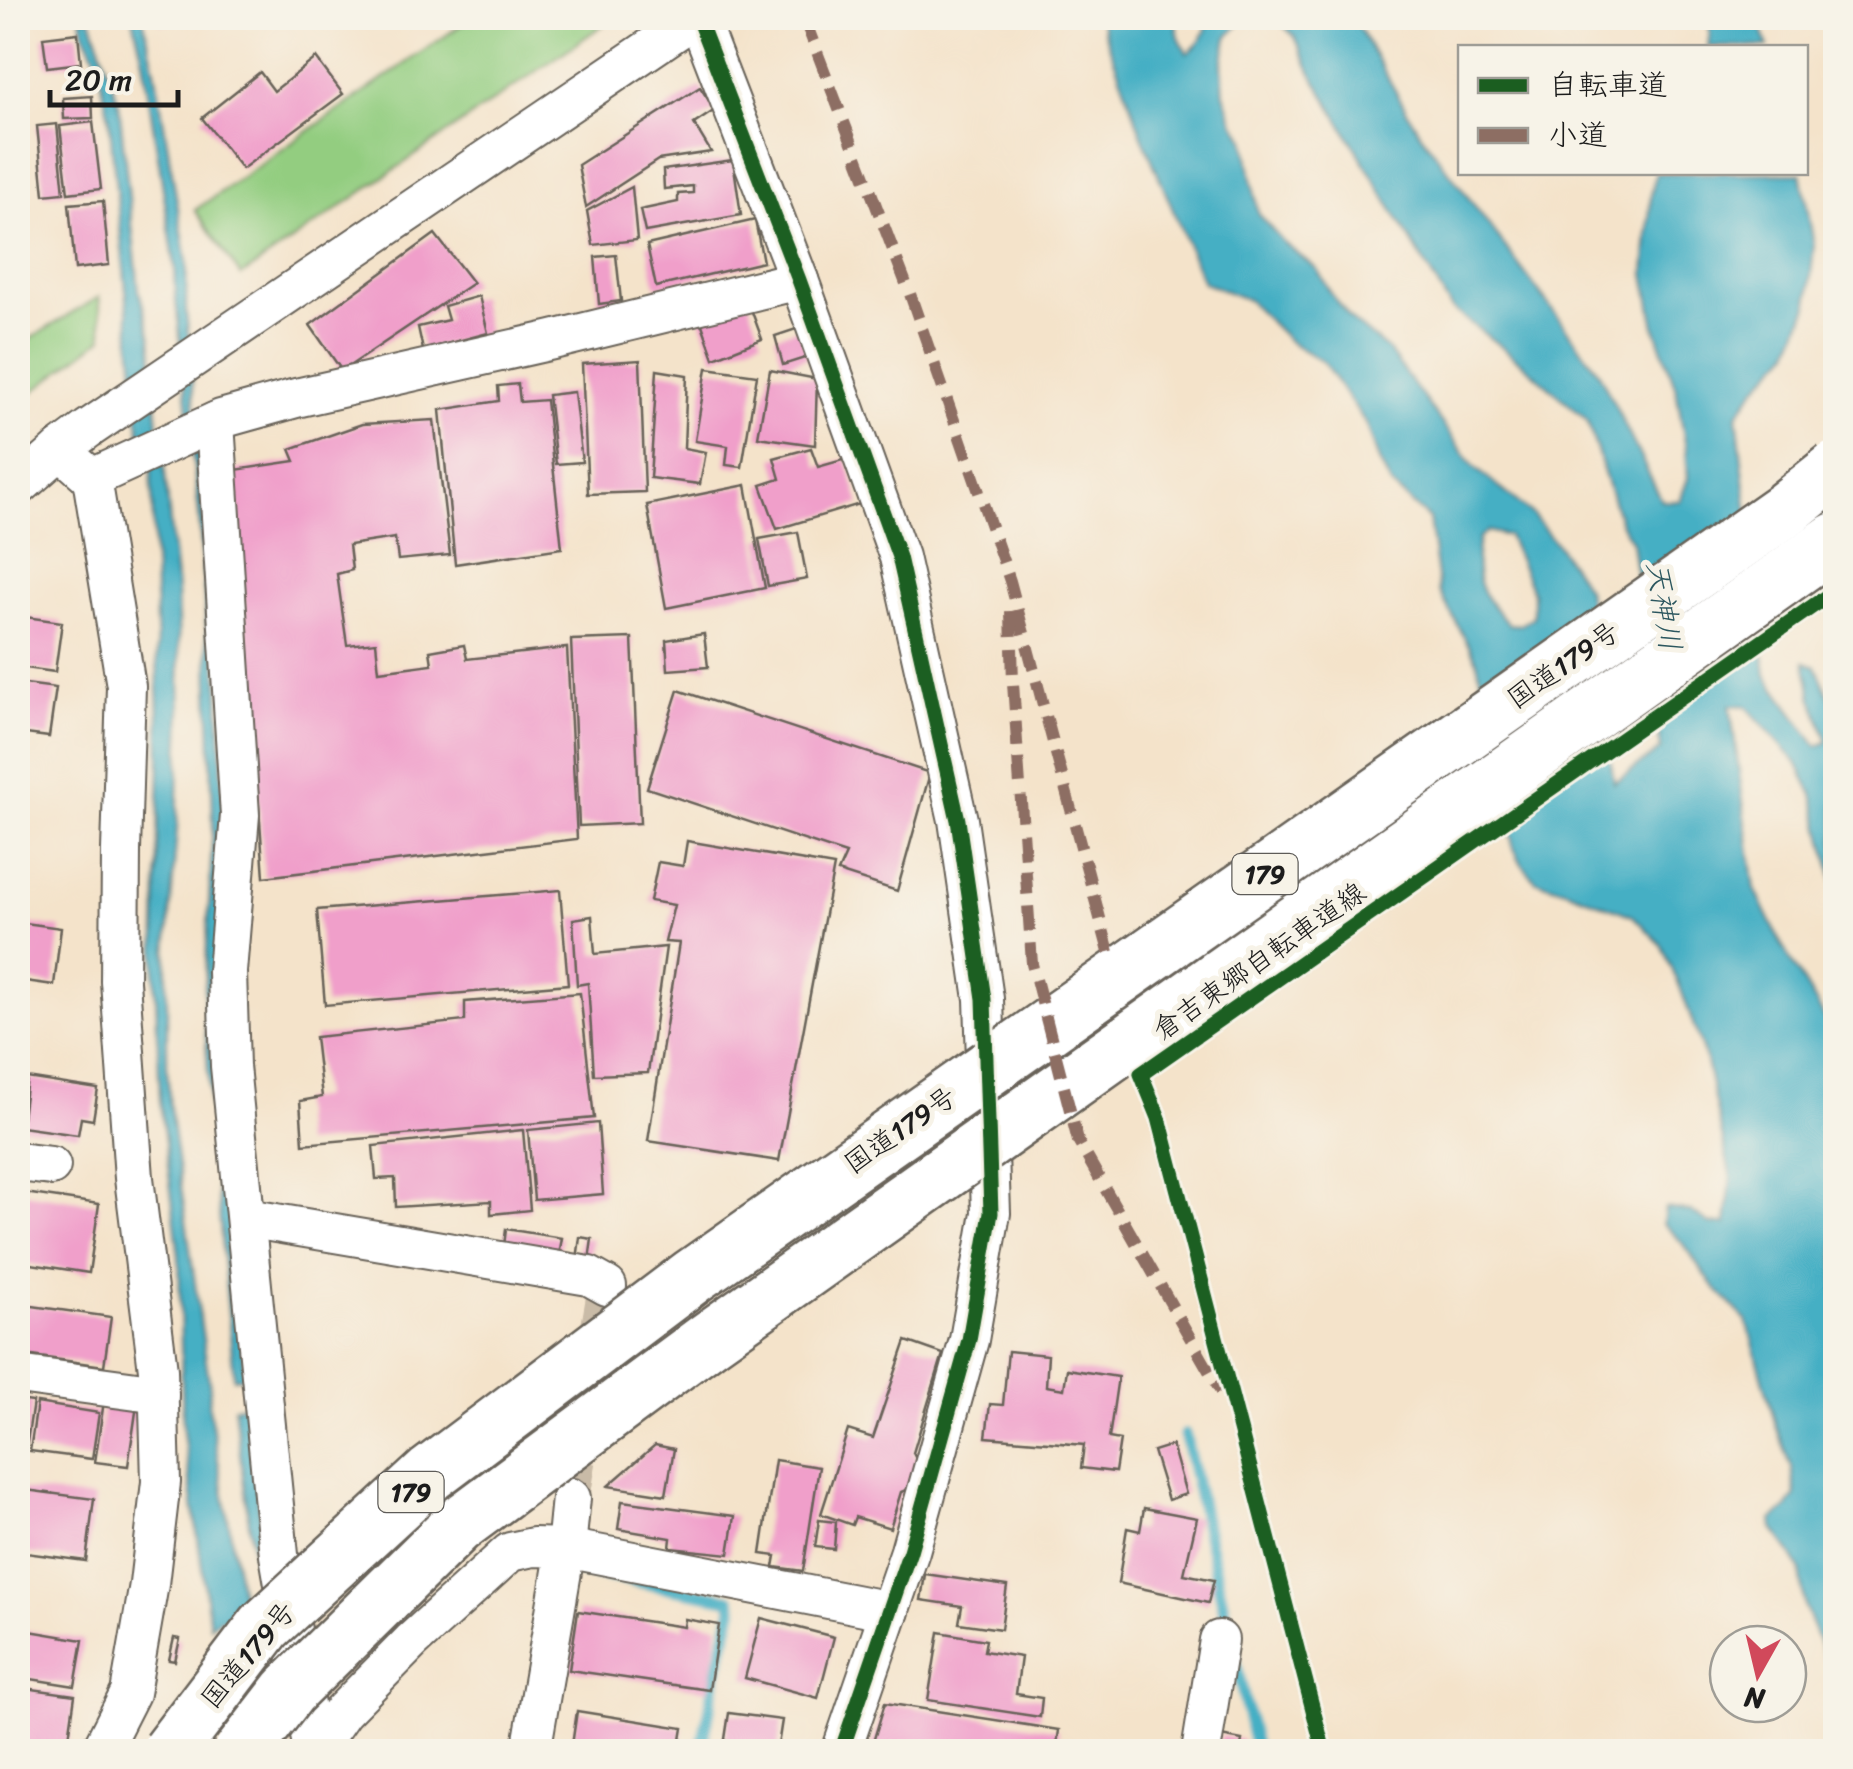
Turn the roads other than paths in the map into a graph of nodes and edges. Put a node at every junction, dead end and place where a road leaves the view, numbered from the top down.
1 (696, 18) edge
2 (799, 280) junction
3 (215, 422) junction
4 (60, 450) junction
5 (1836, 469) edge
6 (92, 478) junction
7 (18, 486) edge
8 (1836, 540) edge
9 (246, 1218) junction
10 (607, 1286) dead end
11 (18, 1375) edge
12 (159, 1394) junction
13 (571, 1498) tunnel mouth
14 (566, 1548) junction
15 (890, 1611) junction
16 (1218, 1640) dead end
17 (100, 1752) edge
18 (168, 1752) edge
19 (242, 1752) edge
20 (313, 1752) edge
21 (531, 1752) edge
22 (841, 1752) edge
23 (1201, 1752) edge

1 - 2 street
1 - 4 street
2 - 3 street
2 - 15 street
3 - 6 street
3 - 9 street
4 - 6 street
4 - 7 street
5 - 18 highway, 国道179号 / 179, bridge
6 - 12 street
8 - 19 highway, 国道179号 / 179, bridge
9 - 10 street
9 - 20 street
11 - 12 street
12 - 17 street
13 - 14 street
14 - 15 street
14 - 20 street
14 - 21 street
15 - 22 street
16 - 23 street

